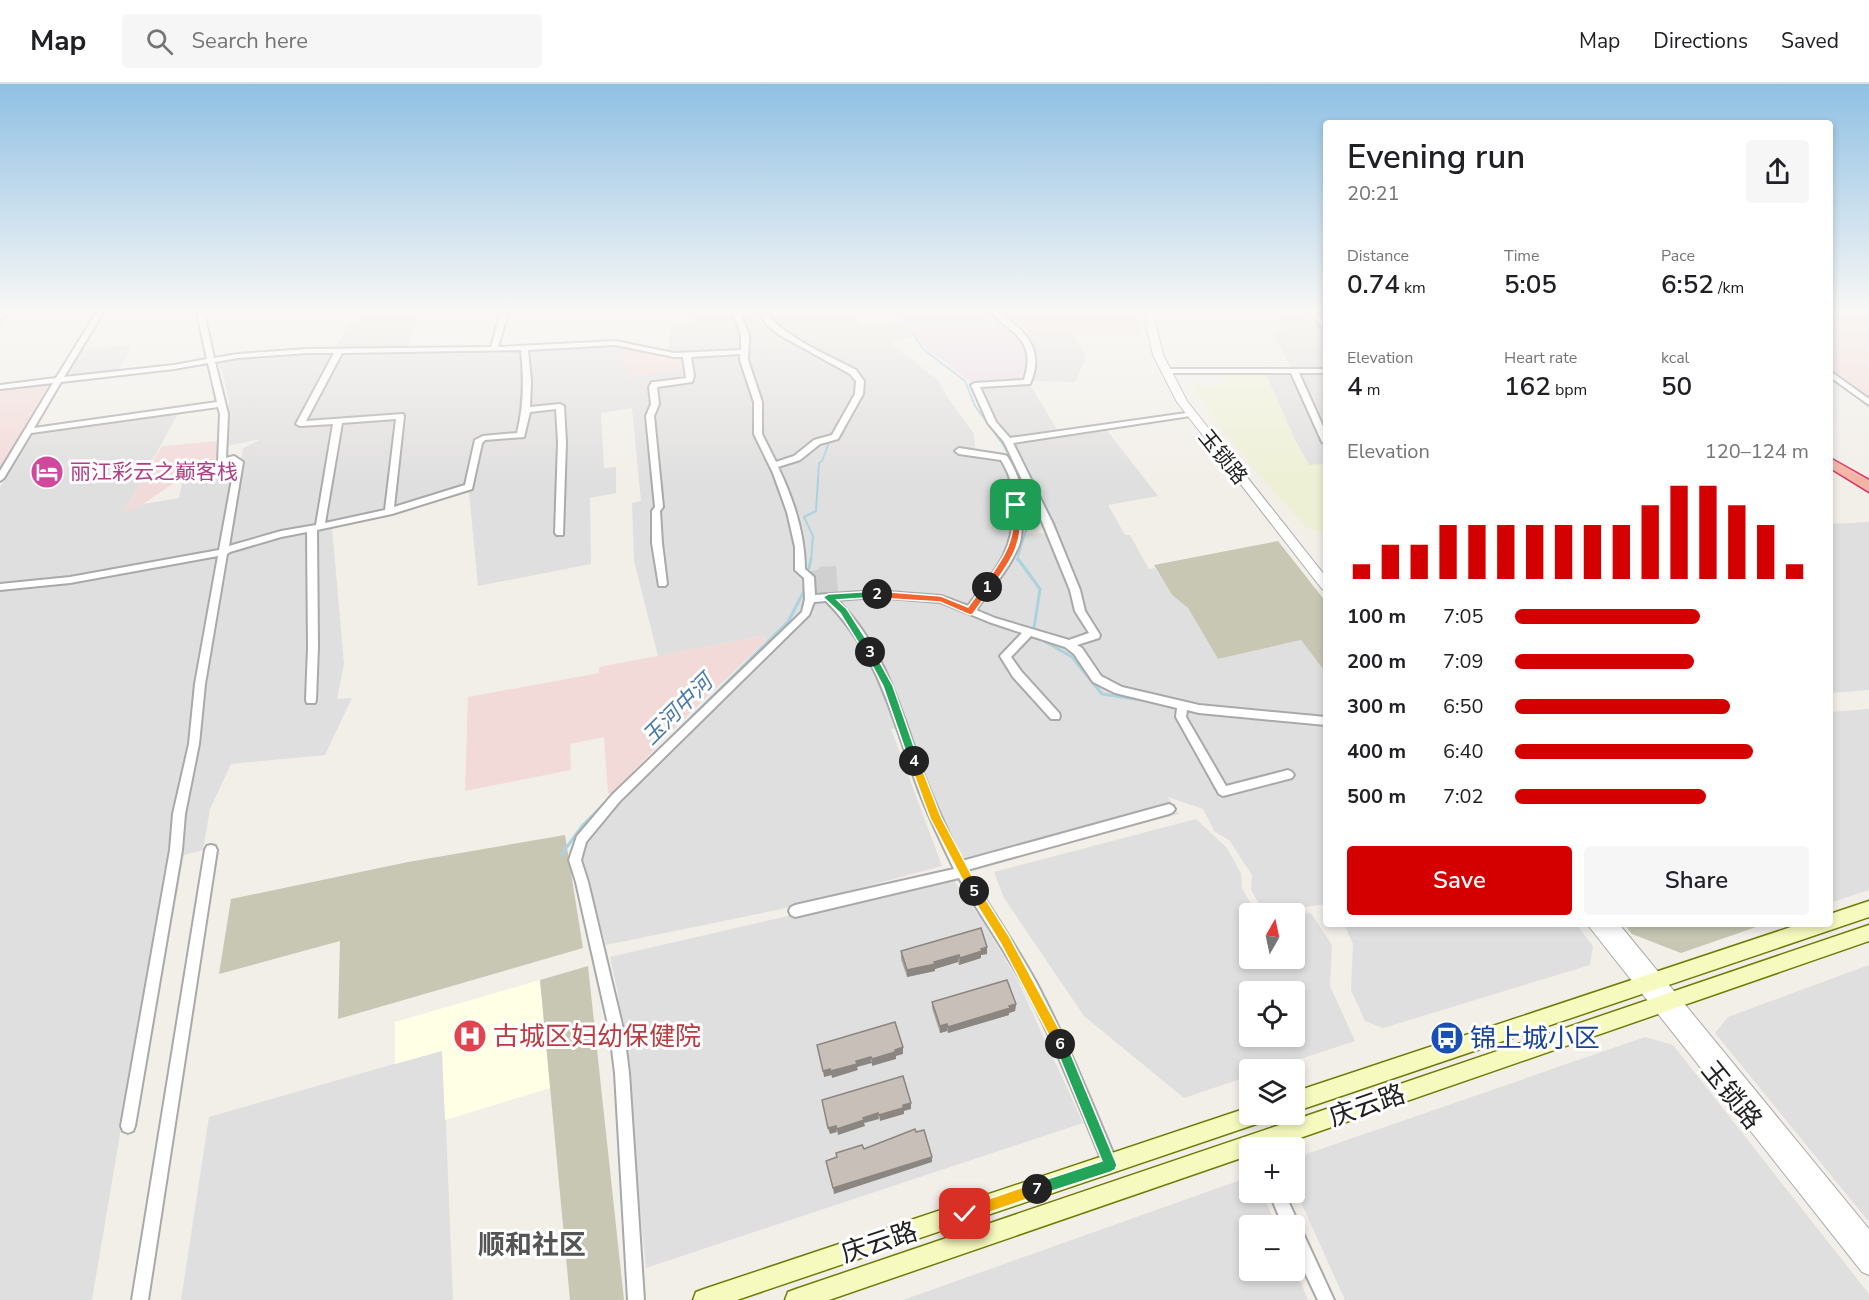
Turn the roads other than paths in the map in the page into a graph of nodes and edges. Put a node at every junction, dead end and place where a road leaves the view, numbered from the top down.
1 (63, 370) edge
2 (149, 370) edge
3 (214, 370) edge
4 (329, 370) edge
5 (527, 370) edge
6 (689, 370) edge
7 (747, 370) edge
8 (849, 370) edge
9 (1030, 370) edge
10 (1164, 370) edge
11 (1173, 371) joint
12 (1294, 371) junction
13 (1323, 371) edge
14 (1833, 375) edge
15 (57, 380) junction
16 (0, 387) edge
17 (1869, 403) edge
18 (222, 404) junction
19 (527, 410) junction
20 (1190, 414) junction
21 (338, 421) junction
22 (28, 431) junction
23 (1323, 435) edge
24 (1008, 441) junction
25 (959, 451) dead end
26 (1833, 456) edge
27 (1833, 464) edge
28 (774, 465) junction
29 (0, 478) edge
30 (1869, 479) edge
31 (1869, 487) edge
32 (389, 512) junction
33 (316, 527) junction
34 (560, 533) dead end
35 (225, 551) junction
36 (1323, 568) edge
37 (1323, 581) edge
38 (662, 584) dead end
39 (0, 587) edge
40 (828, 597) junction
41 (810, 599) junction
42 (970, 611) junction
43 (1030, 631) junction
44 (1069, 644) junction
45 (311, 700) dead end
46 (1183, 705) junction
47 (1055, 716) dead end
48 (1323, 721) edge
49 (1288, 775) dead end
50 (1169, 809) dead end
51 (211, 850) dead end
52 (961, 869) junction
53 (1869, 909) edge
54 (795, 911) dead end
55 (1833, 921) edge
56 (1598, 927) edge
57 (1611, 927) edge
58 (1815, 927) edge
59 (1869, 933) edge
60 (1649, 982) junction
61 (1666, 1002) junction
62 (1305, 1098) edge
63 (1239, 1121) edge
64 (128, 1126) dead end
65 (1281, 1137) edge
66 (1239, 1151) edge
67 (1111, 1165) junction
68 (1869, 1244) edge
69 (1305, 1255) edge
70 (1869, 1265) edge
71 (140, 1300) edge
72 (636, 1300) edge
73 (704, 1300) edge
74 (796, 1300) edge
75 (1326, 1300) edge

1 - 15 street
2 - 15 street
3 - 18 street
4 - 21 street
5 - 19 street
6 - 38 street
7 - 28 street
8 - 28 street
9 - 24 street
10 - 20 street, 玉锁路
11 - 12 street
11 - 36 street, 玉锁路
12 - 13 street
12 - 23 street
14 - 17 street
15 - 16 street
15 - 22 street
18 - 22 street
18 - 35 street
19 - 32 street
19 - 34 street
20 - 24 street
20 - 37 street, 玉锁路
21 - 32 street
21 - 33 street
22 - 29 street
24 - 44 street
25 - 42 street
26 - 30 highway
27 - 31 highway
28 - 41 street
32 - 33 street
33 - 35 street
33 - 45 street
35 - 39 street
35 - 64 street
40 - 41 street
40 - 42 street
40 - 52 street
41 - 72 street
42 - 43 street
43 - 44 street
43 - 47 street
44 - 46 street
46 - 48 street
46 - 49 street
50 - 52 street
51 - 71 street
52 - 54 street
52 - 67 street
53 - 55 main road
56 - 60 street, 玉锁路
57 - 60 street, 玉锁路
58 - 60 main road, 庆云路
59 - 61 main road, 庆云路
60 - 61 street, 玉锁路
60 - 62 main road, 庆云路
61 - 65 main road, 庆云路
61 - 68 street, 玉锁路
61 - 70 street, 玉锁路
63 - 67 main road, 庆云路
66 - 74 main road, 庆云路
67 - 73 main road, 庆云路
69 - 75 street

